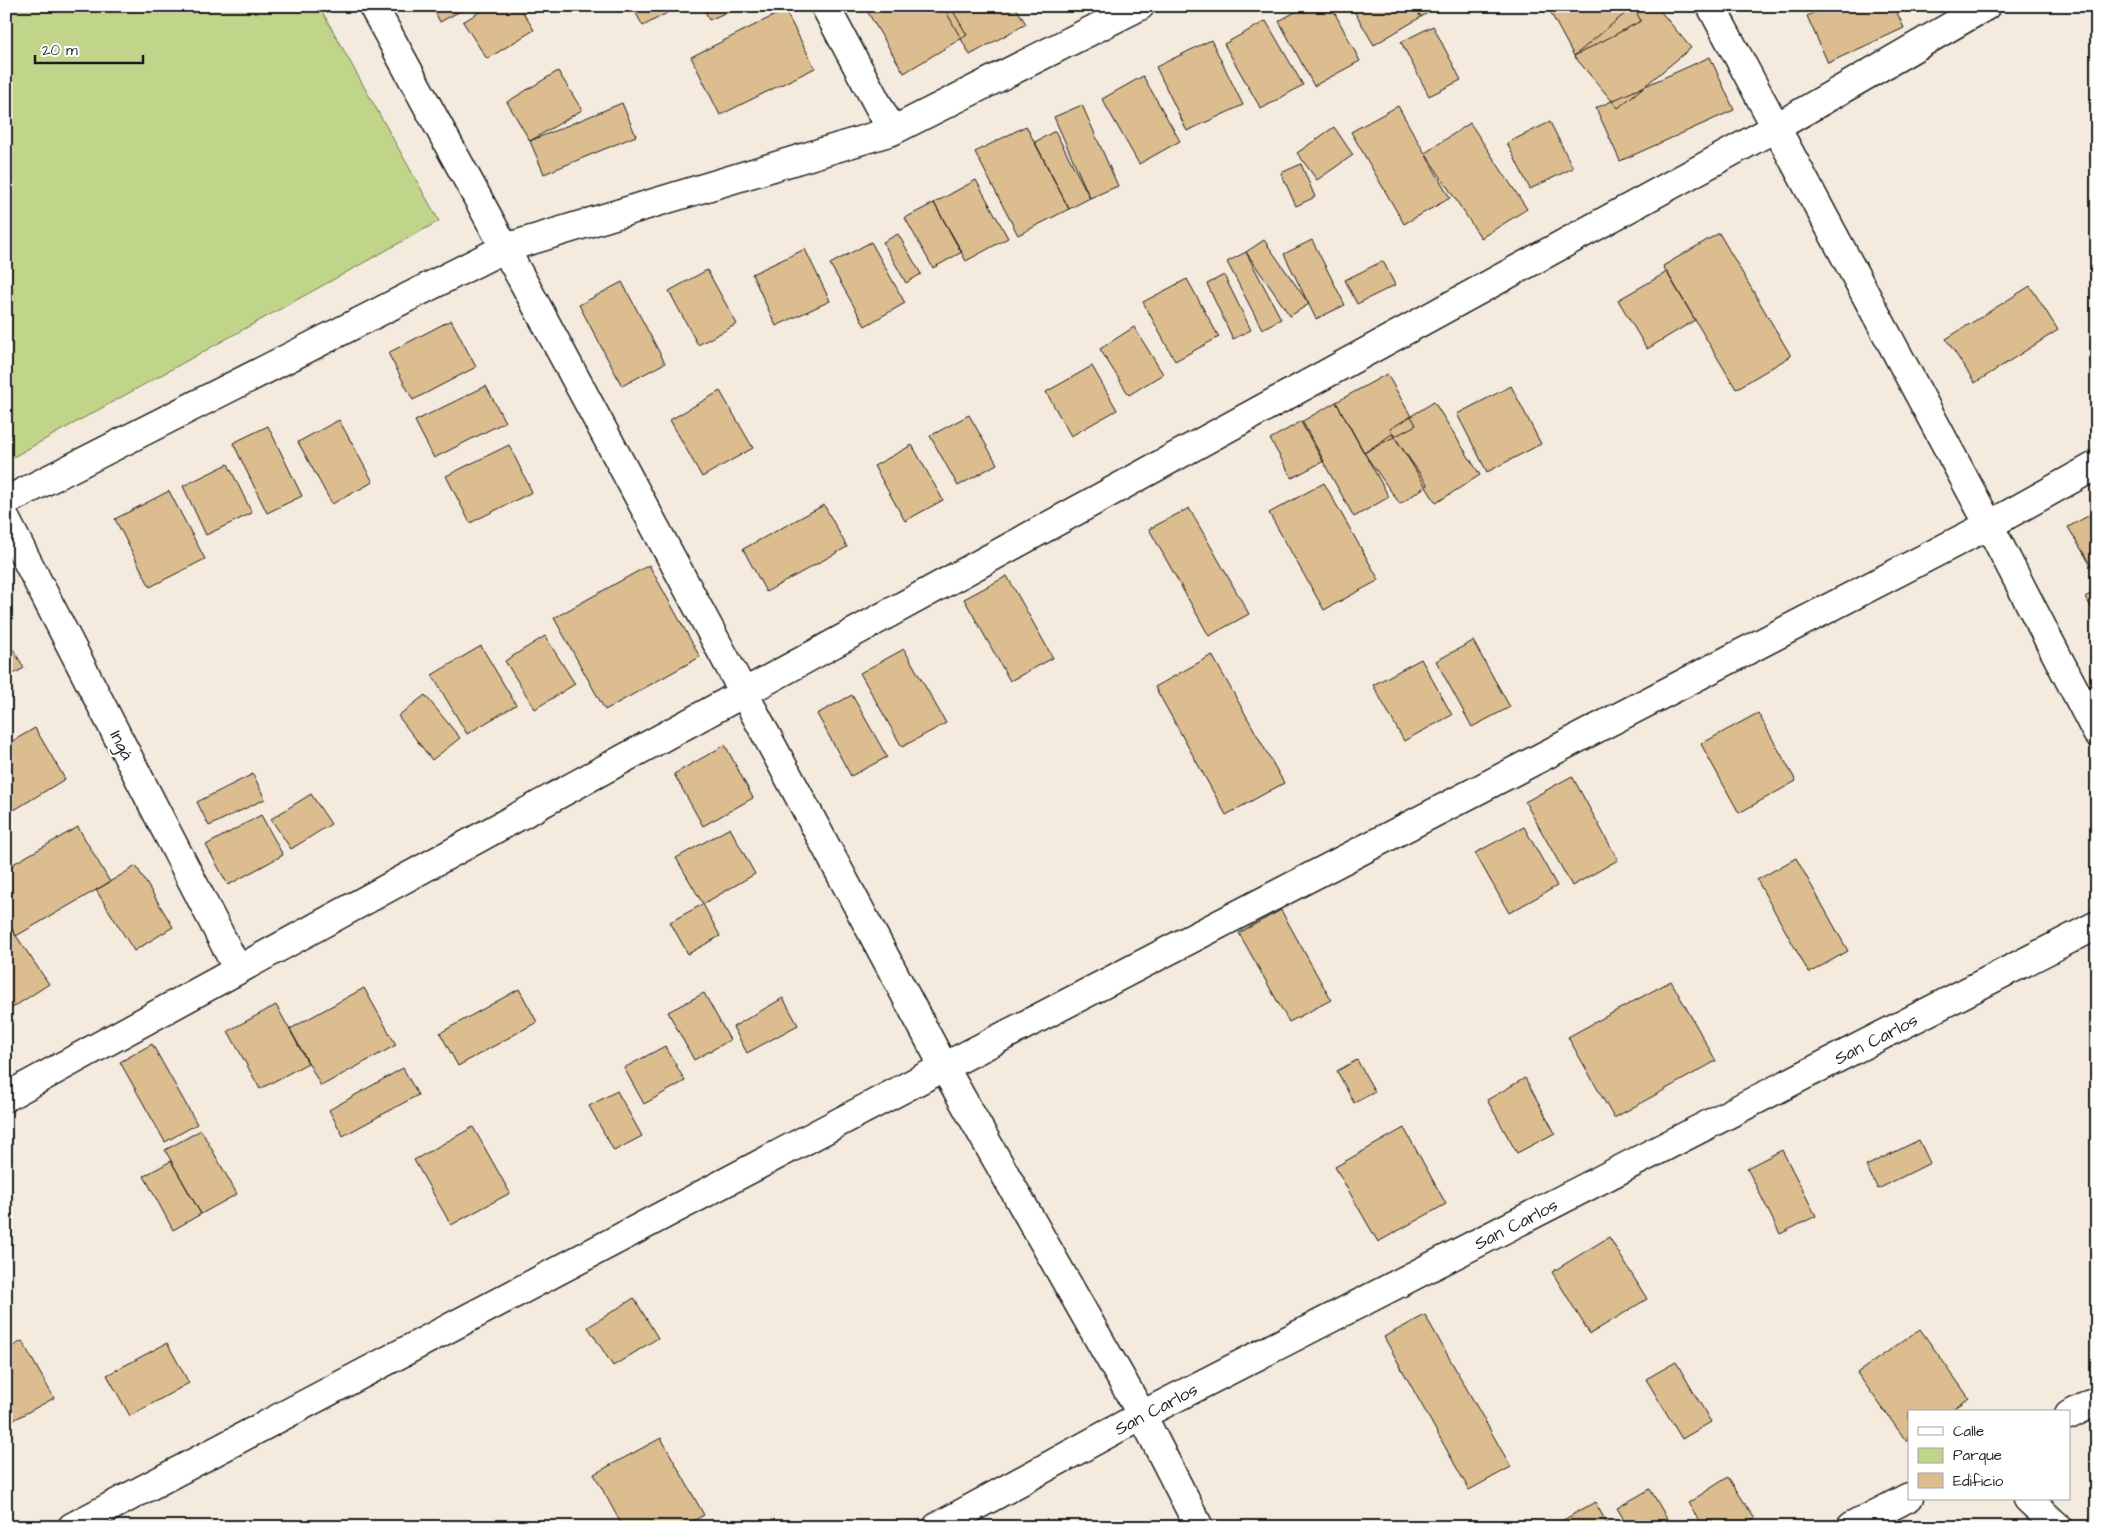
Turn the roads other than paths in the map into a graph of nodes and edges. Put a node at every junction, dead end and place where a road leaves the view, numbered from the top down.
1 (373, 6) edge
2 (826, 6) edge
3 (1140, 6) edge
4 (1711, 6) edge
5 (1986, 6) edge
6 (1775, 128) junction
7 (892, 131) junction
8 (505, 248) junction
9 (2097, 465) edge
10 (6, 501) edge
11 (6, 520) edge
12 (1989, 526) junction
13 (743, 693) junction
14 (2097, 733) edge
15 (2097, 925) edge
16 (238, 970) junction
17 (944, 1067) junction
18 (6, 1097) edge
19 (2097, 1401) edge
20 (2070, 1414) edge
21 (1142, 1415) junction
22 (1908, 1498) edge
23 (2029, 1500) edge
24 (72, 1527) edge
25 (937, 1527) edge
26 (1199, 1527) edge
27 (1851, 1527) edge
28 (2058, 1527) edge

1 - 8 street
2 - 7 street
3 - 7 street
4 - 6 street
5 - 6 street
6 - 12 street
6 - 13 street
7 - 8 street
8 - 10 street
8 - 13 street
9 - 12 street
11 - 16 street, Ingá
12 - 14 street
12 - 17 street
13 - 16 street
13 - 17 street
15 - 21 street, San Carlos
16 - 18 street
17 - 21 street
17 - 24 street
19 - 20 street
21 - 25 street, San Carlos
21 - 26 street
22 - 27 street
23 - 28 street

